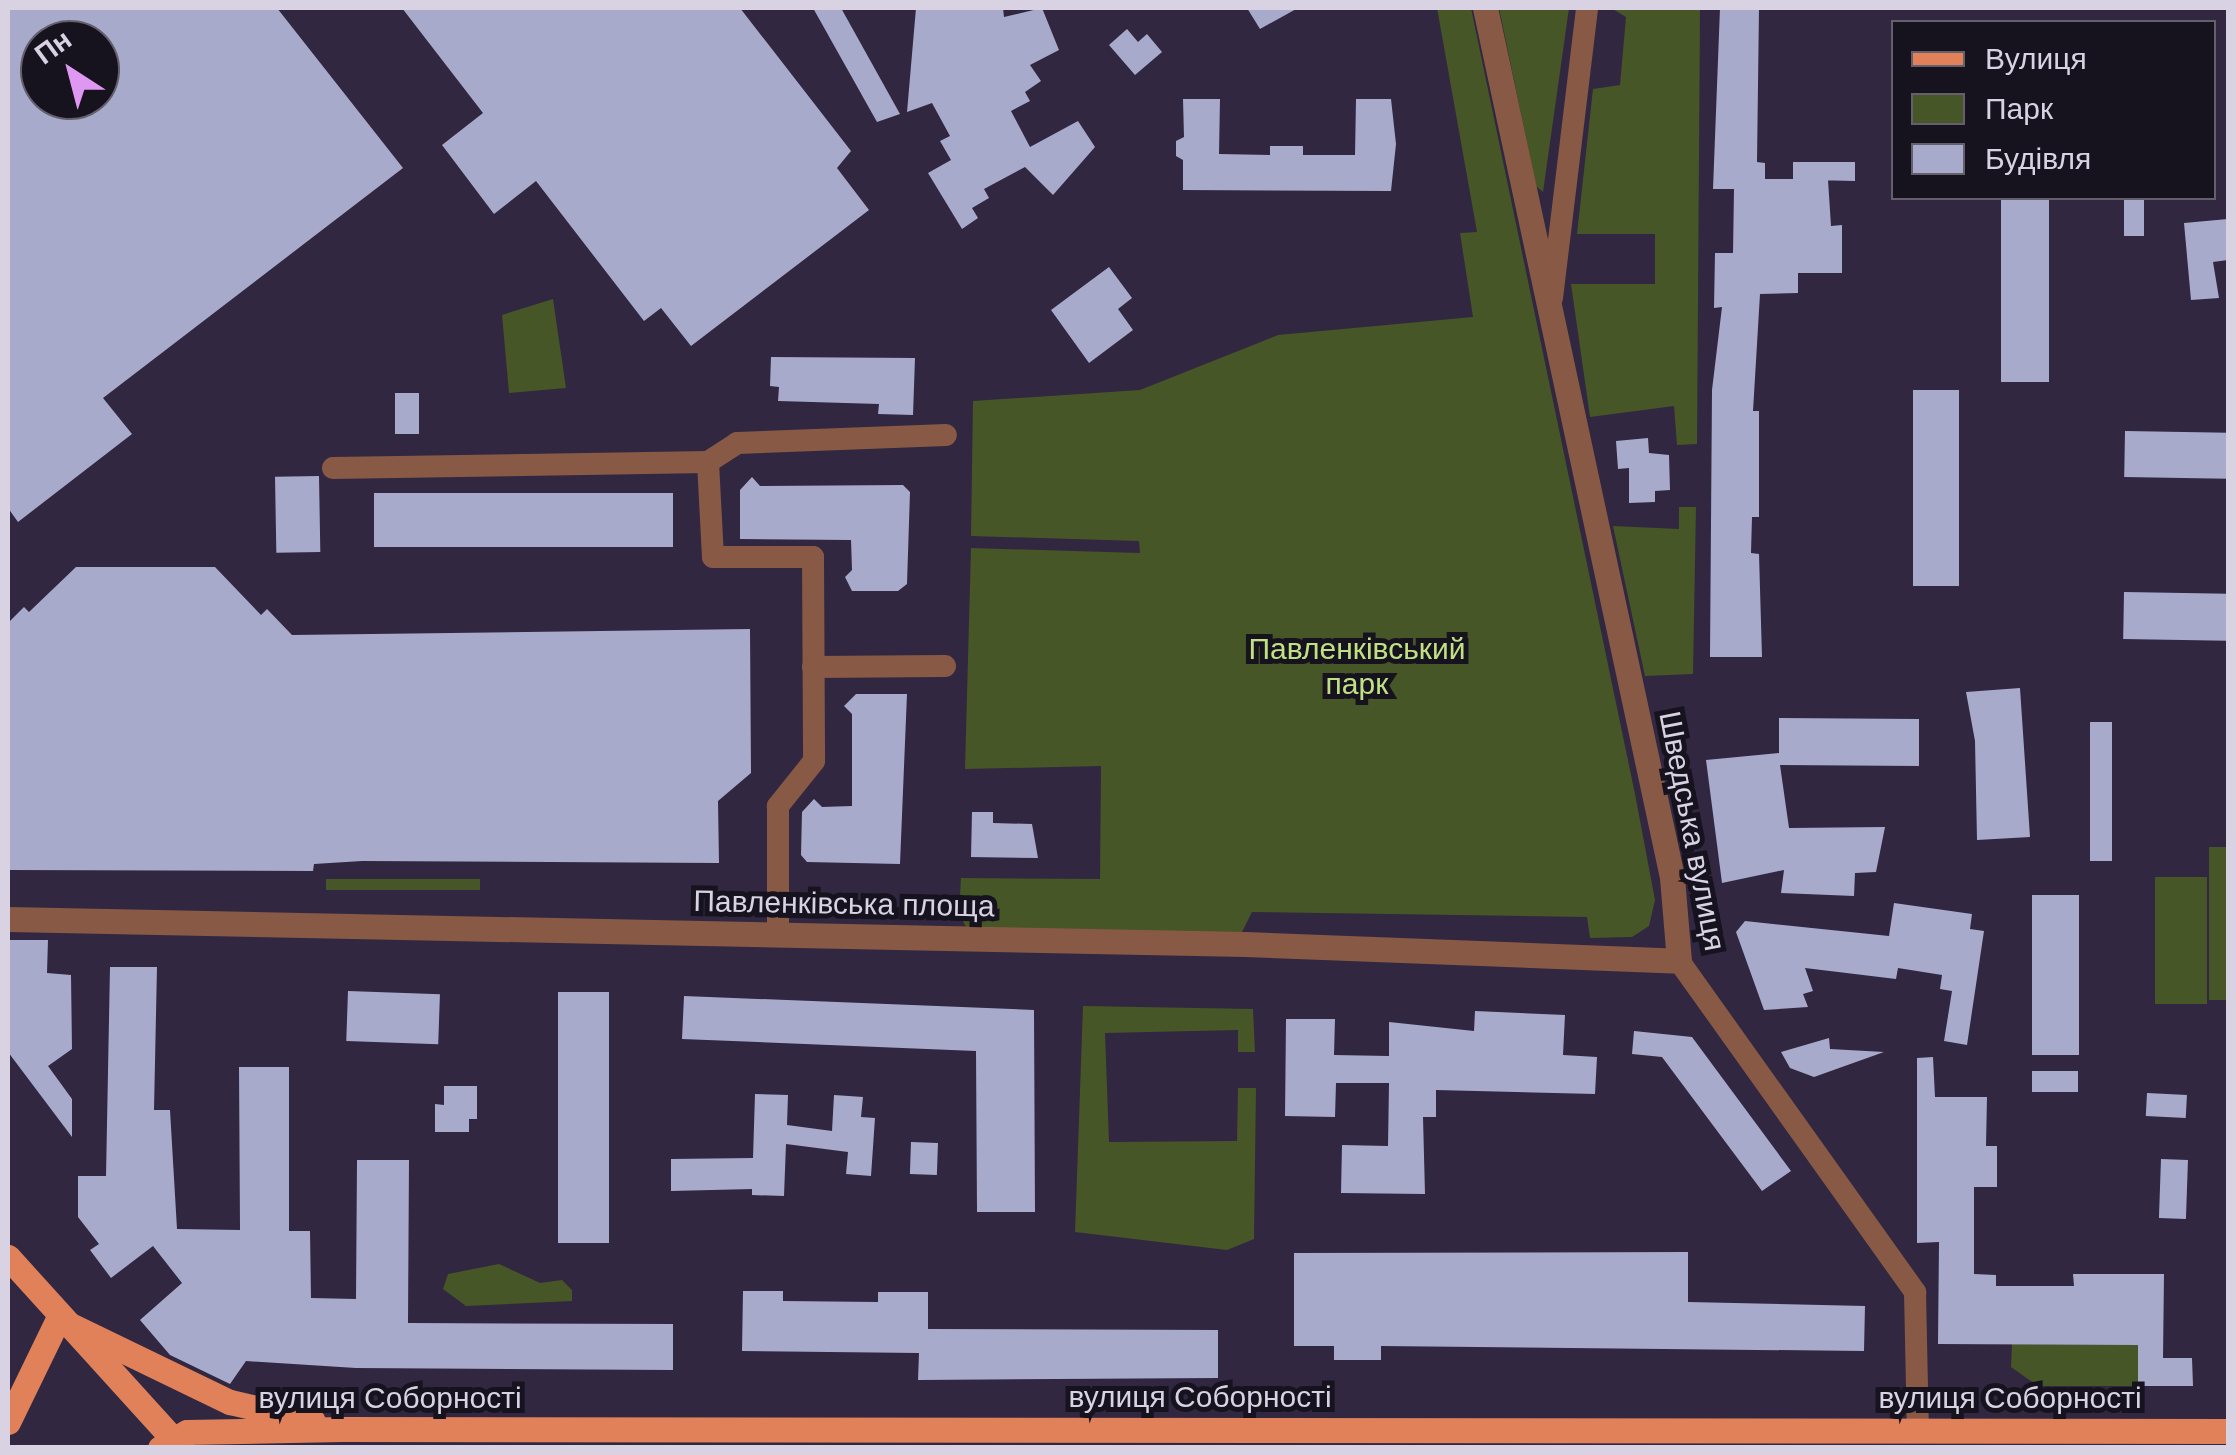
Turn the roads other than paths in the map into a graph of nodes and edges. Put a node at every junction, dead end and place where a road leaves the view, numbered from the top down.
1 (1485, 8) edge
2 (1587, 8) edge
3 (1552, 298) junction
4 (946, 436) dead end
5 (708, 462) junction
6 (333, 468) dead end
7 (945, 666) dead end
8 (813, 667) junction
9 (8, 919) edge
10 (778, 935) junction
11 (1678, 961) junction
12 (8, 1256) edge
13 (58, 1320) junction
14 (8, 1422) edge
15 (342, 1429) junction
16 (1918, 1430) junction
17 (2228, 1431) edge
18 (2077, 1439) edge
19 (172, 1445) edge
20 (320, 1448) edge

1 - 3 street, Шведська вулиця
2 - 3 street, Шведська вулиця
3 - 11 street, Шведська вулиця
4 - 5 street
5 - 6 street
5 - 8 street
7 - 8 street
8 - 10 street
9 - 10 street, Павленківська площа
10 - 11 street, Павленківська площа
11 - 16 street, Шведська вулиця
12 - 13 main road
13 - 14 main road
13 - 15 main road
13 - 19 main road
15 - 16 main road, вулиця Соборності
15 - 19 main road, вулиця Соборності
15 - 20 main road
16 - 18 main road, вулиця Соборності
17 - 18 main road, вулиця Соборності

